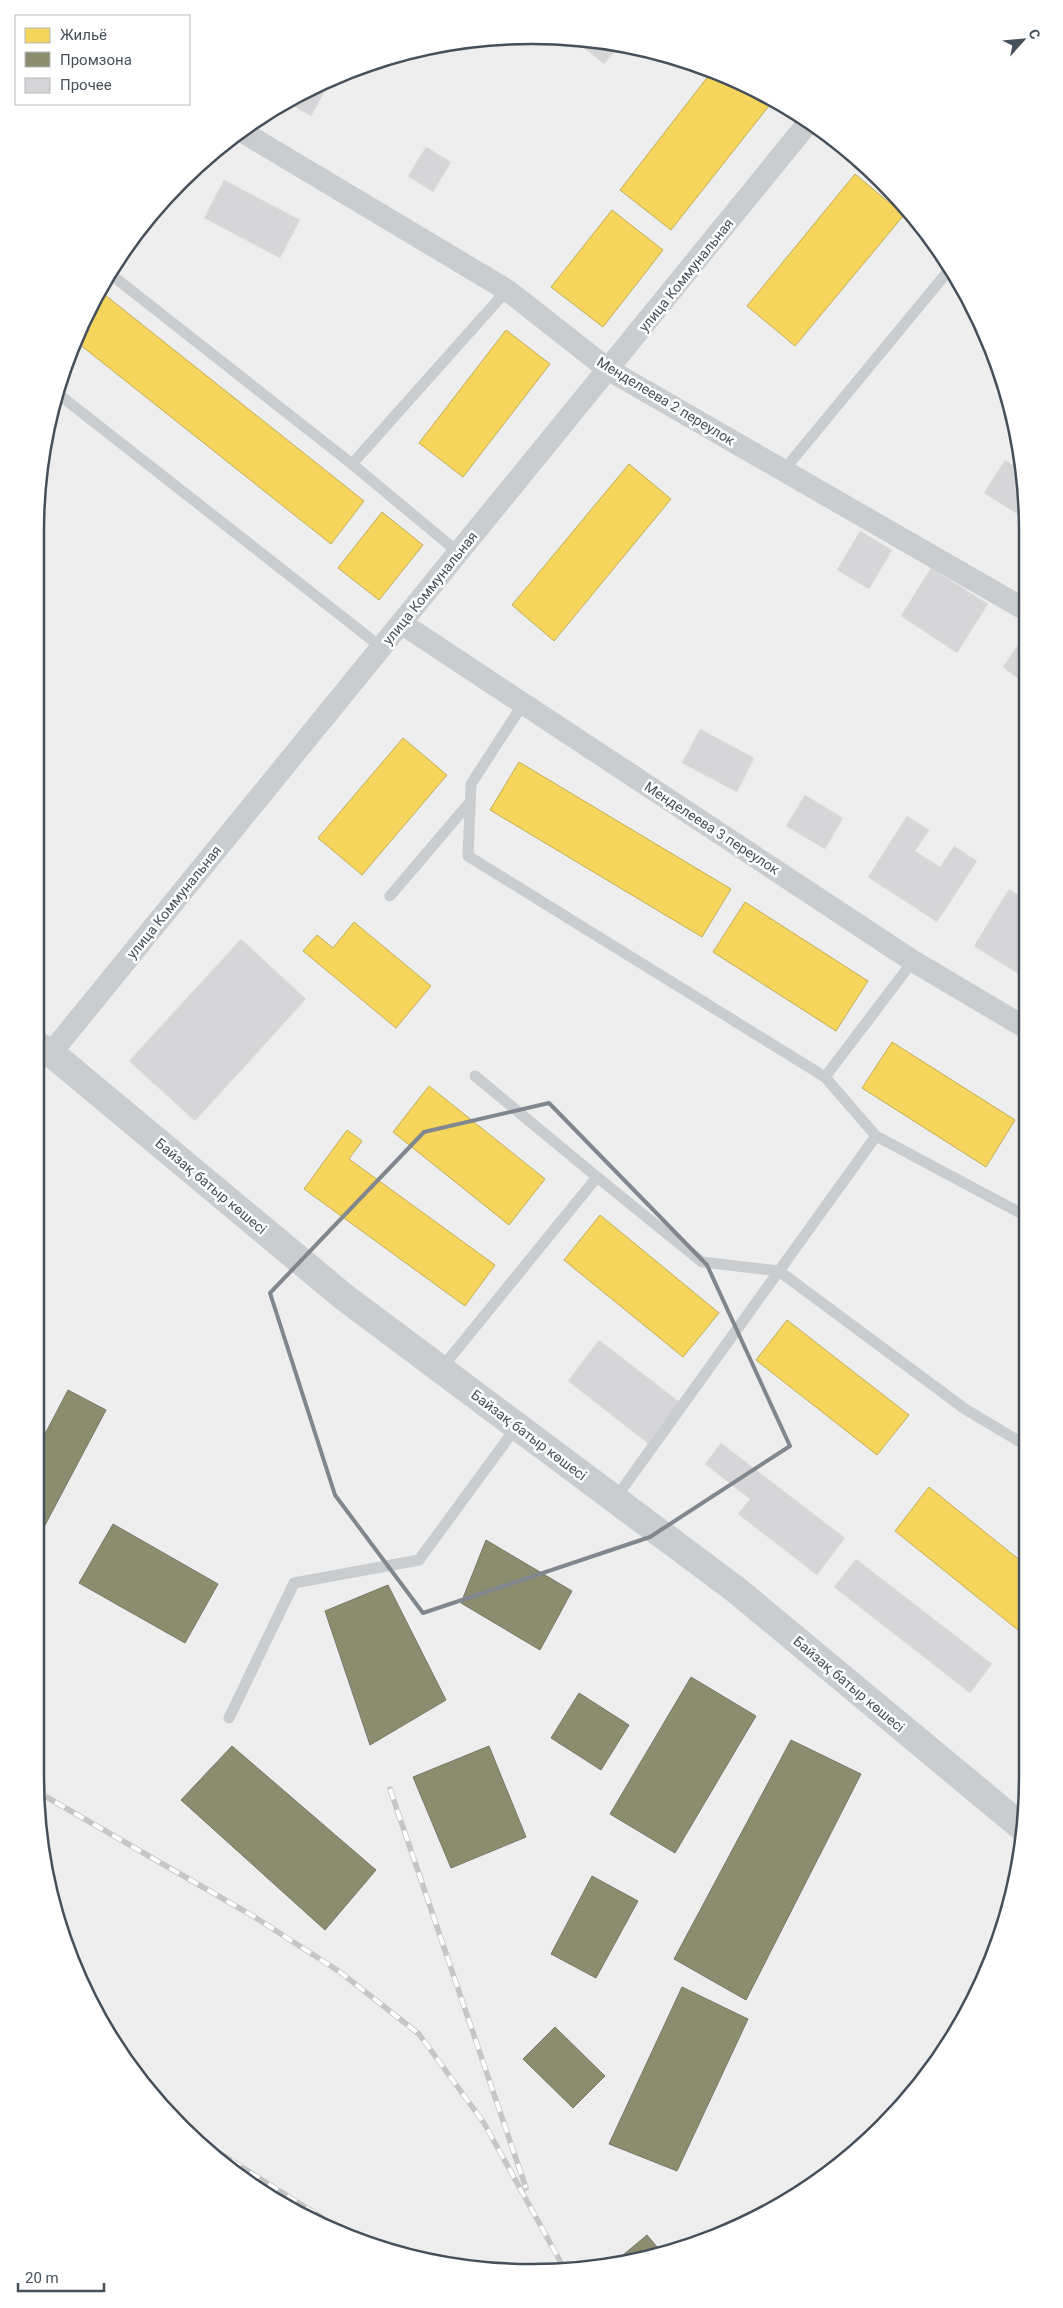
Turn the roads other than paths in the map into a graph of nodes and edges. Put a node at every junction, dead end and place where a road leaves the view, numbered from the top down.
1 (804, 128) edge
2 (248, 135) edge
3 (945, 274) edge
4 (115, 278) edge
5 (507, 290) junction
6 (609, 370) junction
7 (63, 397) edge
8 (352, 464) junction
9 (784, 470) junction
10 (459, 553) junction
11 (1019, 606) edge
12 (401, 623) junction
13 (381, 647) junction
14 (523, 704) junction
15 (470, 802) junction
16 (390, 896) dead end
17 (913, 961) junction
18 (1019, 1024) edge
19 (44, 1048) edge
20 (44, 1050) edge
21 (475, 1076) dead end
22 (825, 1077) junction
23 (876, 1136) junction
24 (597, 1177) junction
25 (1019, 1212) edge
26 (779, 1271) junction
27 (440, 1369) junction
28 (517, 1426) junction
29 (1019, 1441) edge
30 (615, 1499) junction
31 (229, 1718) dead end
32 (1017, 1823) edge

1 - 6 street, улица Коммунальная
2 - 5 street, Менделеева 2 переулок
3 - 9 lane
4 - 8 lane
5 - 6 street, Менделеева 2 переулок
5 - 8 lane
6 - 9 street, Менделеева 2 переулок
6 - 10 street, улица Коммунальная
7 - 13 lane
8 - 10 lane
9 - 11 street, Менделеева 2 переулок
10 - 12 street, улица Коммунальная
12 - 13 street, улица Коммунальная
12 - 14 street, Менделеева 3 переулок
13 - 19 street, улица Коммунальная
14 - 15 lane
14 - 17 street, Менделеева 3 переулок
15 - 16 lane
15 - 22 lane
17 - 18 street, Менделеева 3 переулок
17 - 22 lane
20 - 27 main road, Байзақ батыр көшесі
21 - 24 lane
22 - 23 lane
23 - 25 lane
23 - 26 lane
24 - 26 lane
24 - 27 lane
26 - 29 lane
26 - 30 lane
27 - 28 main road, Байзақ батыр көшесі
28 - 30 main road, Байзақ батыр көшесі
28 - 31 lane
30 - 32 main road, Байзақ батыр көшесі

